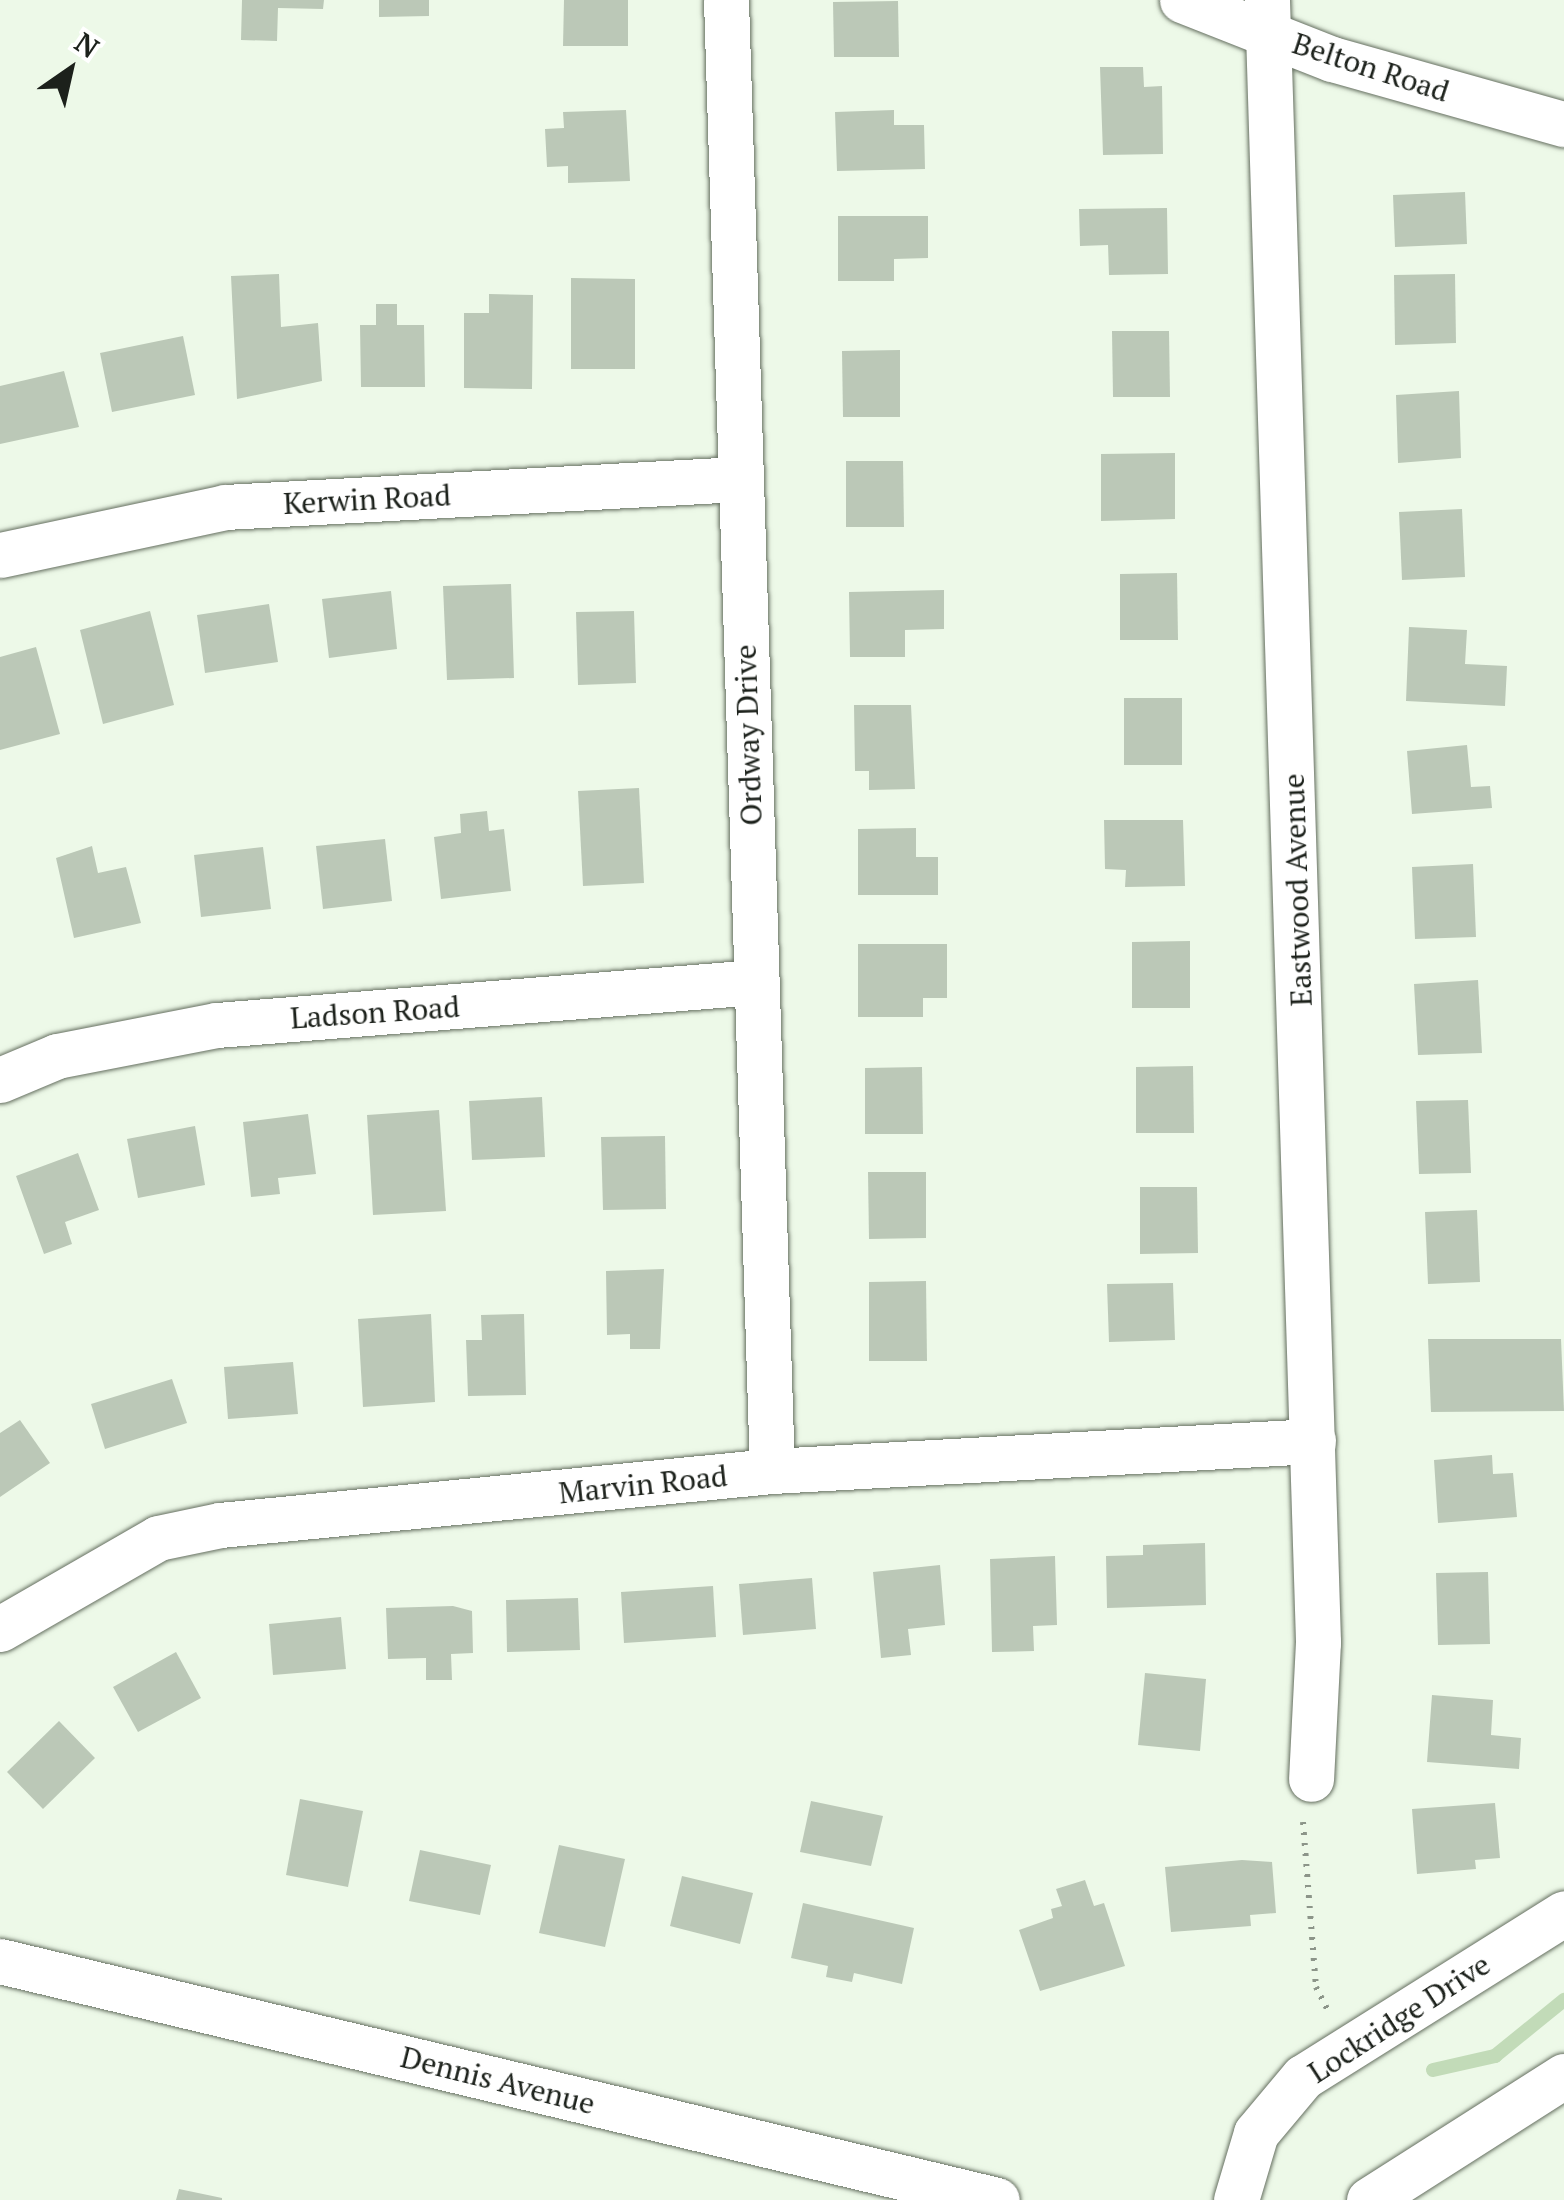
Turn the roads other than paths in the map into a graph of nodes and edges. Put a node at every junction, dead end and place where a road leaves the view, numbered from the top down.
1 (726, 0) edge
2 (1182, 0) edge
3 (1268, 17) edge
4 (1564, 124) edge
5 (739, 479) junction
6 (0, 555) edge
7 (756, 982) junction
8 (0, 1080) edge
9 (1313, 1441) junction
10 (772, 1471) junction
11 (0, 1629) edge
12 (1307, 1797) road end
13 (1564, 1913) edge
14 (0, 1961) edge
15 (1564, 2076) edge
16 (996, 2200) edge
17 (1236, 2200) edge
18 (1369, 2200) edge

1 - 5 street, Ordway Drive
2 - 3 street, Belton Road
3 - 4 street, Belton Road
3 - 9 street, Eastwood Avenue
5 - 6 street, Kerwin Road
5 - 7 street, Ordway Drive
7 - 8 street, Ladson Road
7 - 10 street, Ordway Drive
9 - 10 street, Marvin Road
9 - 12 street, Eastwood Avenue
10 - 11 street, Marvin Road
13 - 17 street, Lockridge Drive
14 - 16 street, Dennis Avenue
15 - 18 street

